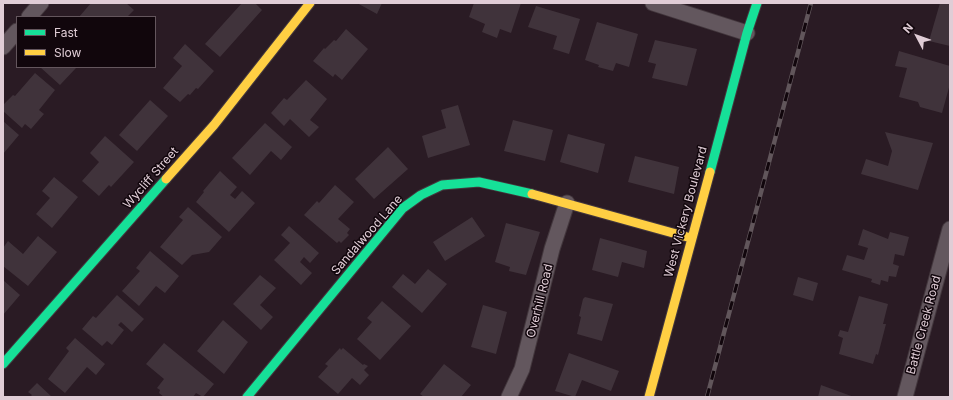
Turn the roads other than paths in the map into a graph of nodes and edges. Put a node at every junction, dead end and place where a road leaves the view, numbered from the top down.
1 (41, 3) edge
2 (310, 3) edge
3 (653, 3) edge
4 (752, 3) edge
5 (756, 3) edge
6 (30, 16) edge
7 (16, 32) edge
8 (747, 33) junction
9 (3, 47) edge
10 (567, 203) junction
11 (950, 230) edge
12 (691, 238) junction
13 (3, 364) edge
14 (247, 397) edge
15 (509, 397) edge
16 (650, 397) edge
17 (905, 397) edge

1 - 6 street
2 - 13 street, Wycliff Street
3 - 8 street
4 - 8 street, West Vickery Boulevard
5 - 8 street, West Vickery Boulevard
7 - 9 street
8 - 12 street, West Vickery Boulevard
10 - 12 street, Sandalwood Lane
10 - 14 street, Sandalwood Lane
10 - 15 street, Overhill Road
11 - 17 street, Battle Creek Road
12 - 16 street, West Vickery Boulevard

